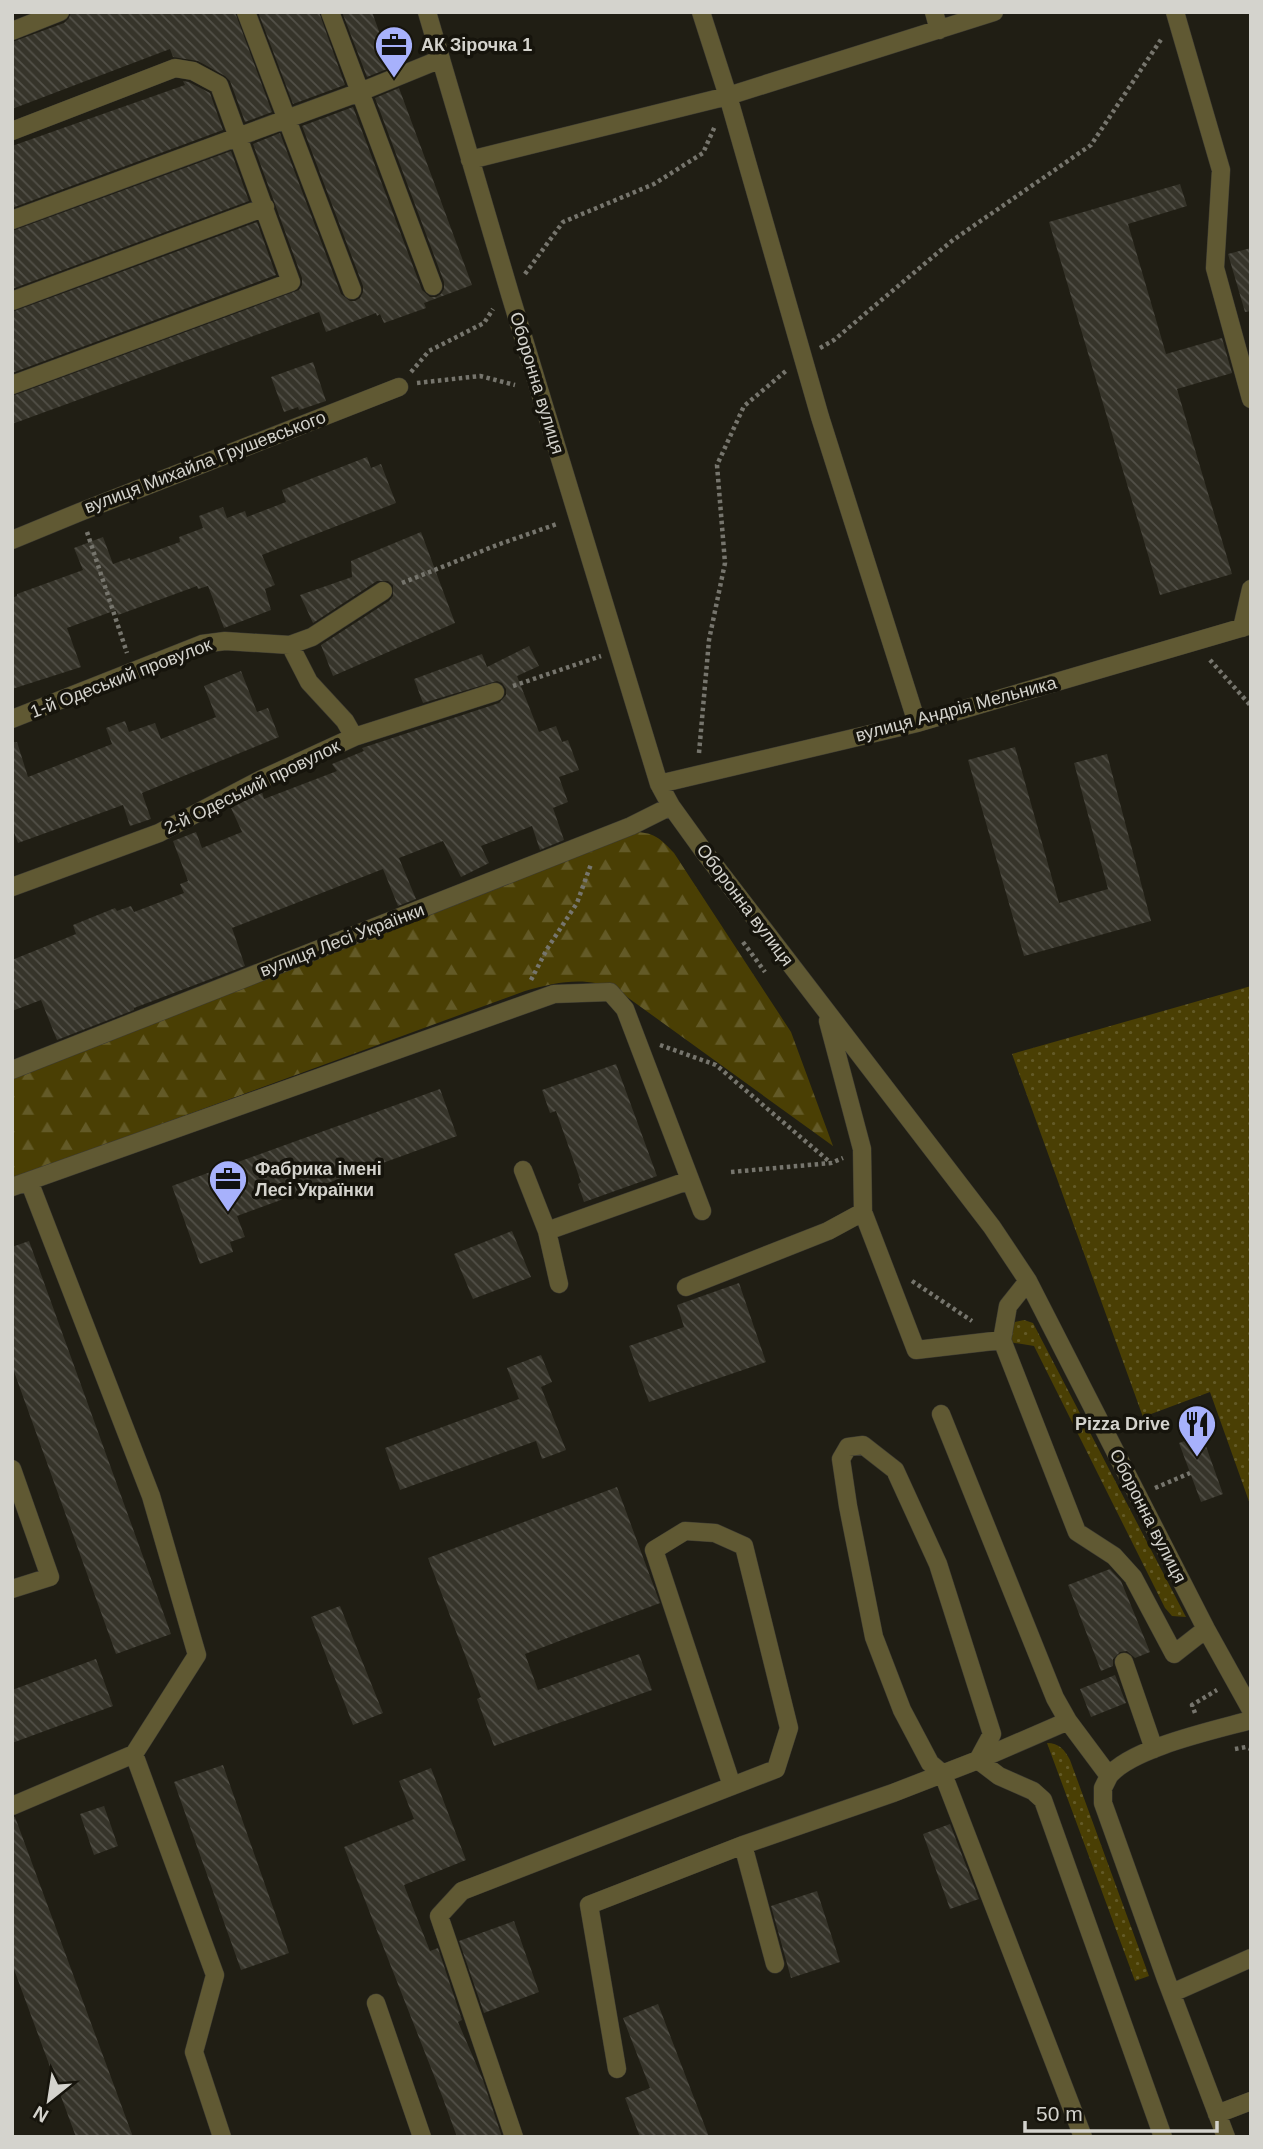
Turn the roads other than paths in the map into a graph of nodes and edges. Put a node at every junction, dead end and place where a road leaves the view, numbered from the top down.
1 (60, 12) edge
2 (246, 12) edge
3 (330, 12) edge
4 (427, 12) edge
5 (701, 12) edge
6 (934, 12) edge
7 (994, 12) edge
8 (1176, 14) edge
9 (939, 30) junction
10 (12, 31) edge
11 (441, 59) junction
12 (360, 92) junction
13 (728, 96) junction
14 (288, 119) junction
15 (12, 131) edge
16 (238, 138) junction
17 (470, 160) junction
18 (265, 206) junction
19 (12, 220) edge
20 (433, 286) dead end
21 (352, 290) dead end
22 (12, 302) edge
23 (12, 385) edge
24 (399, 387) road end
25 (1251, 399) edge
26 (12, 540) edge
27 (1251, 589) edge
28 (383, 591) road end
29 (1246, 626) edge
30 (290, 645) junction
31 (495, 692) road end
32 (12, 719) edge
33 (917, 723) junction
34 (354, 737) junction
35 (659, 784) junction
36 (671, 806) junction
37 (12, 887) edge
38 (825, 1011) junction
39 (12, 1070) edge
40 (523, 1170) dead end
41 (690, 1180) junction
42 (21, 1184) edge
43 (702, 1211) dead end
44 (863, 1212) junction
45 (547, 1231) junction
46 (1028, 1281) junction
47 (559, 1284) dead end
48 (686, 1287) dead end
49 (1002, 1340) junction
50 (941, 1414) dead end
51 (12, 1469) edge
52 (12, 1589) edge
53 (1206, 1629) junction
54 (1124, 1662) dead end
55 (1251, 1710) edge
56 (1251, 1720) edge
57 (1068, 1721) junction
58 (1154, 1749) junction
59 (134, 1754) junction
60 (978, 1760) junction
61 (943, 1774) junction
62 (1109, 1776) junction
63 (732, 1786) junction
64 (12, 1805) edge
65 (743, 1845) junction
66 (1251, 1958) edge
67 (775, 1964) dead end
68 (1171, 1993) junction
69 (376, 2003) dead end
70 (617, 2069) dead end
71 (1251, 2101) edge
72 (1217, 2114) junction
73 (222, 2137) edge
74 (422, 2137) edge
75 (514, 2137) edge
76 (1083, 2137) edge
77 (1163, 2137) edge
78 (1226, 2137) edge

1 - 10 street
2 - 14 street
3 - 12 street
4 - 11 street, Оборонна вулиця
5 - 13 street
6 - 9 street
7 - 9 street
8 - 25 street
9 - 13 street
11 - 12 street
11 - 17 street, Оборонна вулиця
12 - 14 street
12 - 20 street
13 - 17 street
13 - 33 street
14 - 16 street
14 - 21 street
15 - 16 street
16 - 18 street
16 - 19 street
17 - 35 street, Оборонна вулиця
18 - 22 street
18 - 23 street
24 - 26 street, вулиця Михайла Грушевського
27 - 29 street
28 - 30 street, 1-й Одеський провулок
29 - 33 street, вулиця Андрія Мельника
30 - 32 street, 1-й Одеський провулок
30 - 34 street
31 - 34 street, 2-й Одеський провулок
33 - 35 street, вулиця Андрія Мельника
34 - 37 street, 2-й Одеський провулок
35 - 36 street, Оборонна вулиця
36 - 38 street, Оборонна вулиця
36 - 39 street, вулиця Лесі Українки
38 - 44 street
38 - 46 street, Оборонна вулиця
40 - 45 street
41 - 42 street
41 - 43 street
41 - 45 street
42 - 59 street
44 - 48 street
44 - 49 street
45 - 47 street
46 - 49 street
46 - 53 street, Оборонна вулиця
49 - 53 street
50 - 57 street
51 - 52 street
53 - 55 street, Оборонна вулиця
54 - 58 street
56 - 58 street
57 - 60 street
57 - 62 street
58 - 62 street
59 - 64 street
59 - 73 street
60 - 61 street
60 - 61 street
60 - 77 street
61 - 65 street
61 - 76 street
62 - 68 street
63 - 63 street
63 - 75 street
65 - 67 street
65 - 70 street
66 - 68 street
68 - 72 street
69 - 74 street
71 - 72 street
72 - 78 street

